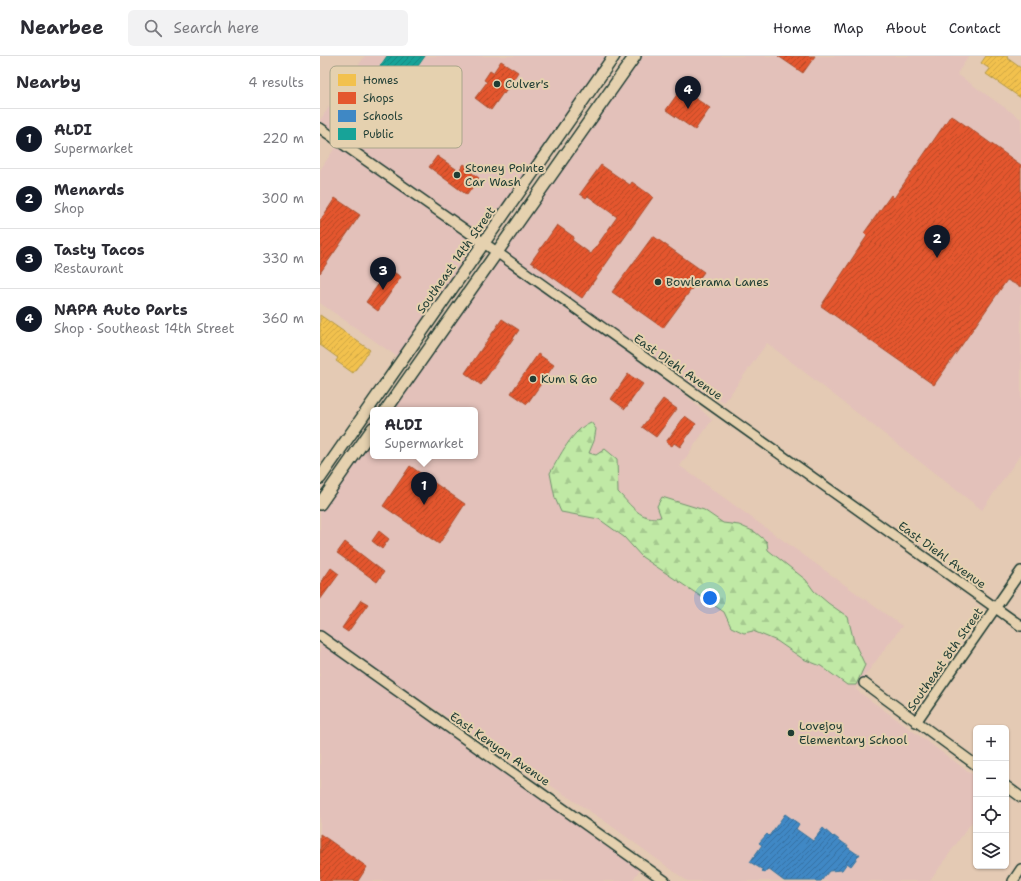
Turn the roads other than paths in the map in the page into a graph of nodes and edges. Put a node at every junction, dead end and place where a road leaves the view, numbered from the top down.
1 (614, 56) edge
2 (635, 56) edge
3 (320, 128) edge
4 (330, 135) edge
5 (349, 148) edge
6 (484, 243) junction
7 (497, 252) junction
8 (388, 407) edge
9 (370, 432) edge
10 (320, 478) edge
11 (320, 504) edge
12 (1021, 571) edge
13 (995, 608) junction
14 (1021, 626) edge
15 (320, 636) edge
16 (864, 683) dead end
17 (916, 722) junction
18 (973, 762) edge
19 (1009, 788) edge
20 (1021, 797) edge
21 (1021, 869) edge
22 (666, 881) edge
23 (1013, 881) edge

1 - 6 main road, Southeast 14th Street
2 - 7 main road
3 - 4 street, East Diehl Avenue
5 - 6 street, East Diehl Avenue
6 - 7 street, East Diehl Avenue
6 - 10 main road, Southeast 14th Street
7 - 8 main road
7 - 13 street, East Diehl Avenue
9 - 11 main road
12 - 13 street, Southeast 8th Street
13 - 14 street, East Diehl Avenue
13 - 17 street, Southeast 8th Street
15 - 22 street, East Kenyon Avenue
16 - 17 street
17 - 18 street
19 - 20 street
21 - 23 street

